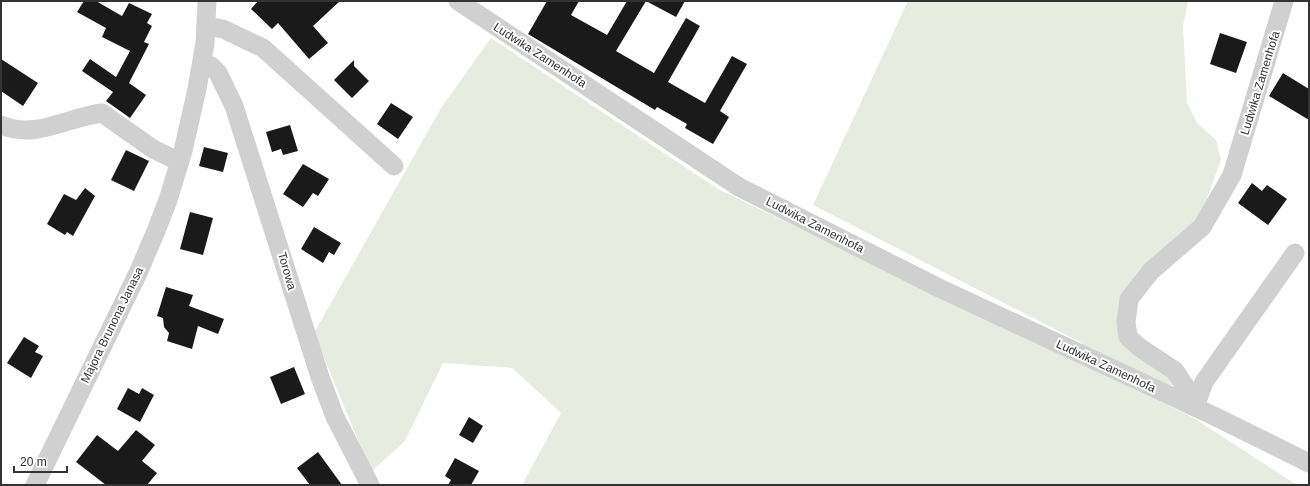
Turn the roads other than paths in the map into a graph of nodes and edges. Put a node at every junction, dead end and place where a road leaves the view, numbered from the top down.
1 (207, 1) edge
2 (458, 1) edge
3 (1284, 1) edge
4 (206, 26) junction
5 (202, 62) junction
6 (1, 126) edge
7 (180, 162) junction
8 (394, 166) dead end
9 (1295, 253) dead end
10 (1195, 407) junction
11 (1309, 463) edge
12 (36, 485) edge
13 (370, 485) edge

1 - 4 street, Majora Brunona Janasa
2 - 10 street, Ludwika Zamenhofa
3 - 10 street, Ludwika Zamenhofa
4 - 5 street, Majora Brunona Janasa
4 - 8 street
5 - 7 street, Majora Brunona Janasa
5 - 13 street, Torowa
6 - 7 street
7 - 12 street, Majora Brunona Janasa
9 - 10 street
10 - 11 street, Ludwika Zamenhofa

